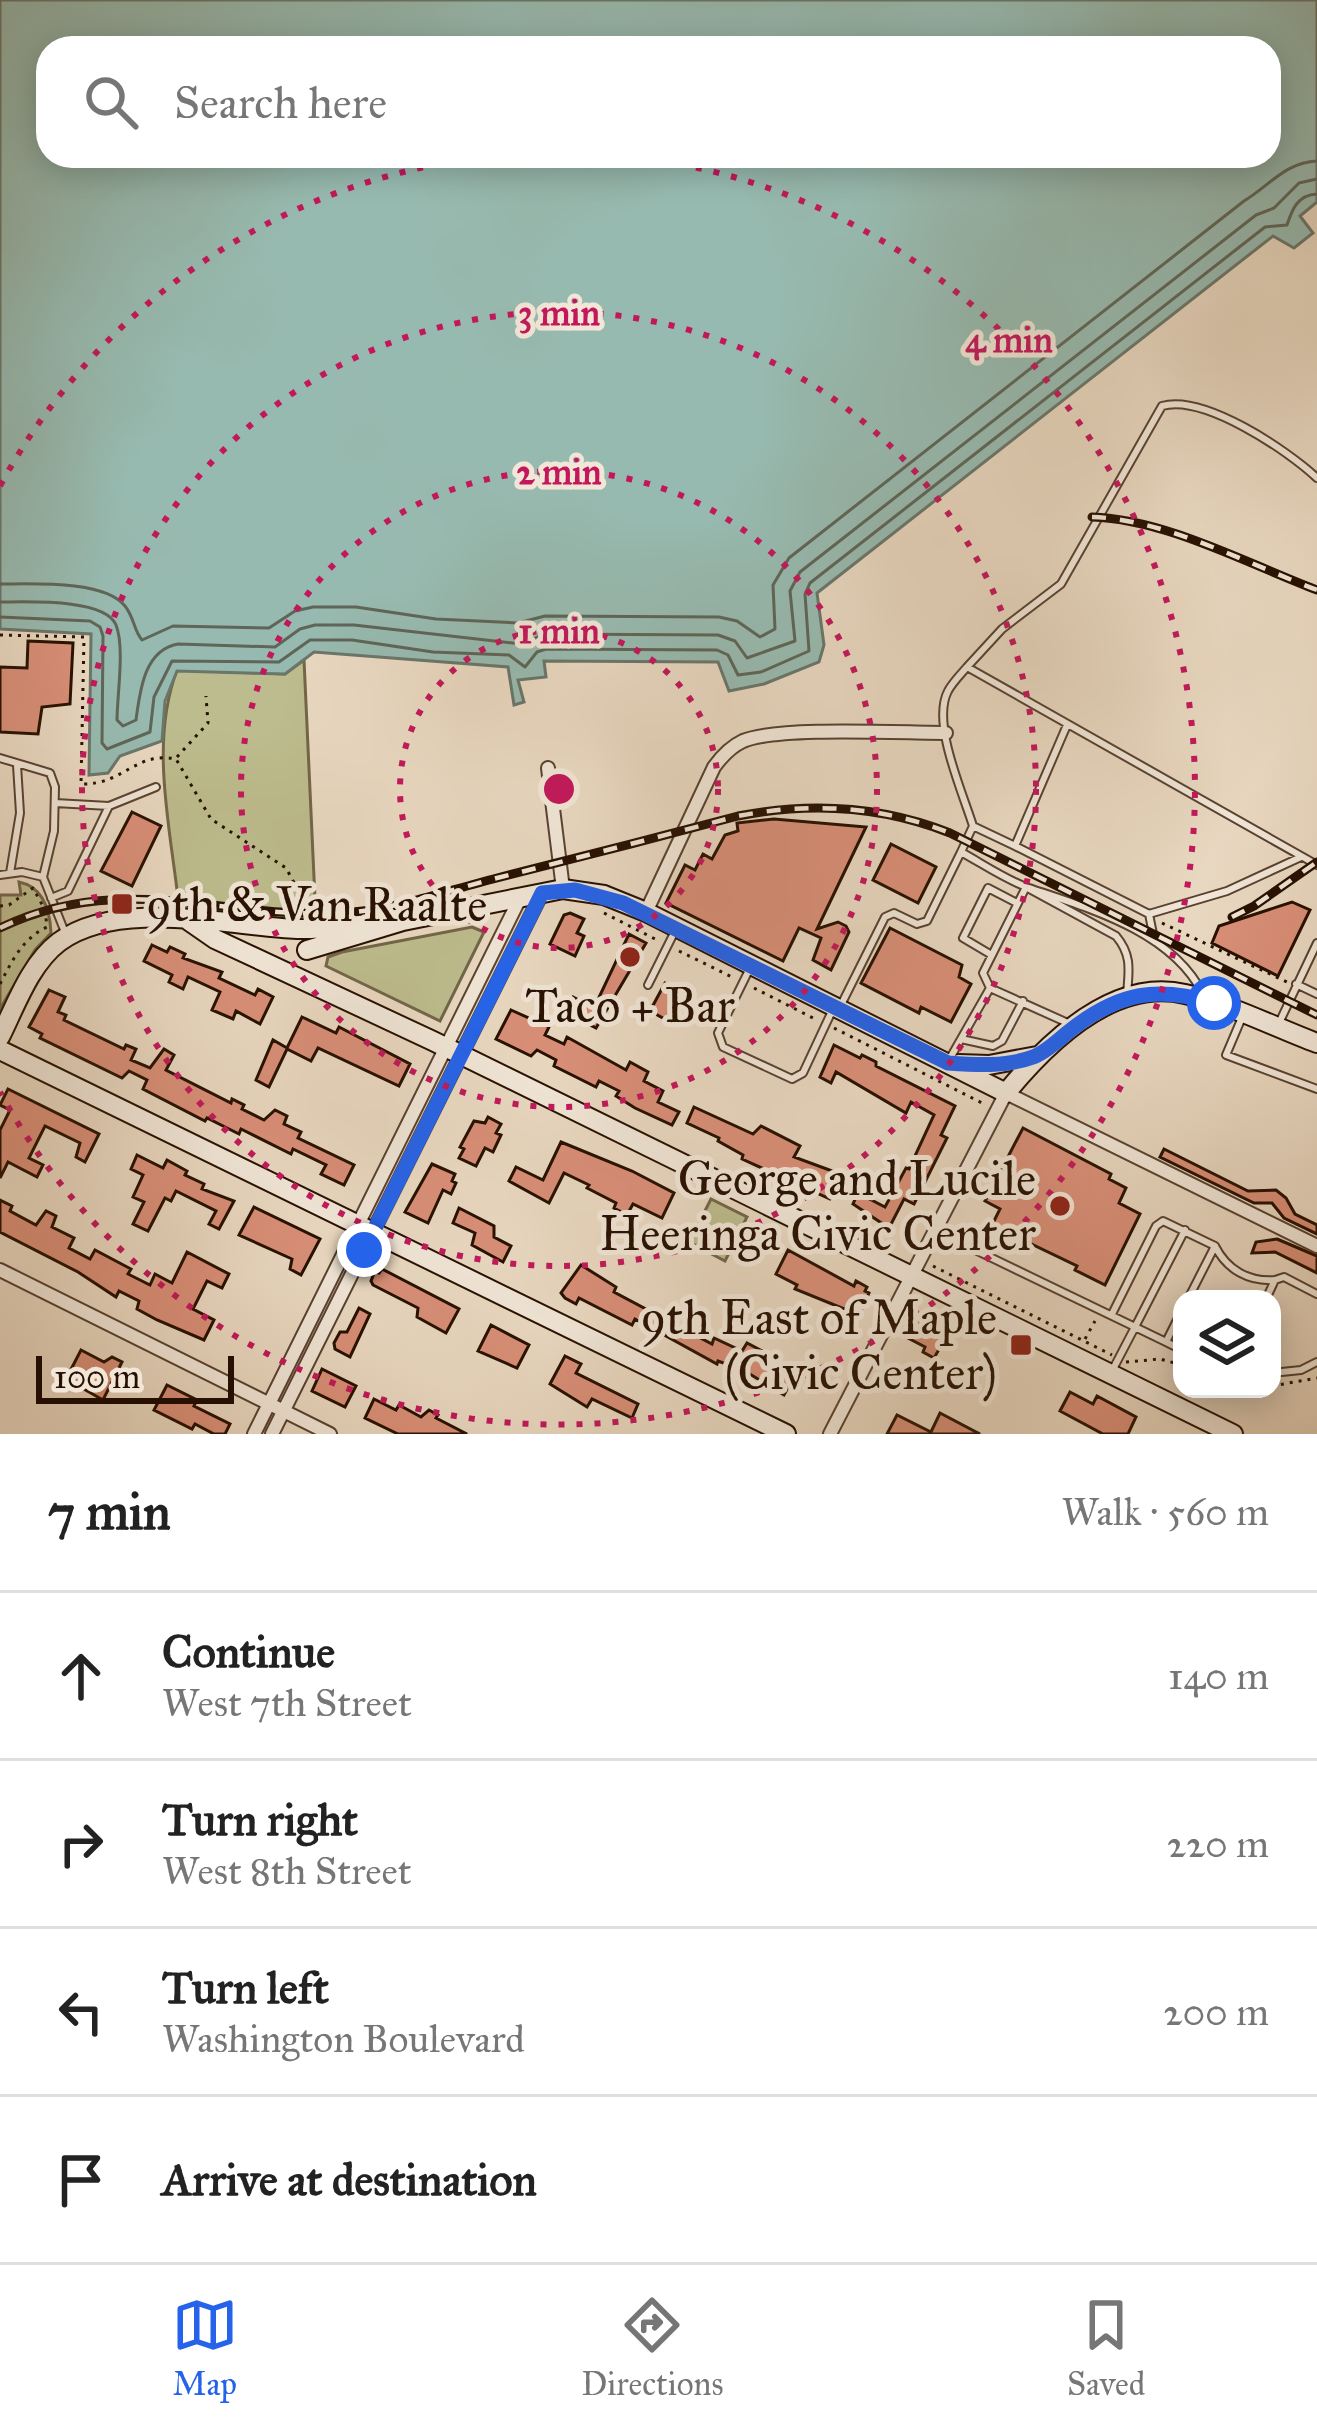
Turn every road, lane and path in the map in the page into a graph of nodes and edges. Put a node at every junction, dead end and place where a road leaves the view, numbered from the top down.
1 (1317, 478) edge
2 (0, 634) edge
3 (967, 667) junction
4 (206, 696) dead end
5 (1067, 725) junction
6 (946, 733) junction
7 (0, 758) edge
8 (176, 759) junction
9 (17, 765) junction
10 (548, 768) dead end
11 (156, 787) dead end
12 (55, 803) junction
13 (110, 806) junction
14 (974, 826) junction
15 (1015, 846) junction
16 (961, 852) junction
17 (1301, 857) junction
18 (1317, 865) edge
19 (10, 873) junction
20 (0, 875) edge
21 (44, 877) junction
22 (1026, 887) junction
23 (563, 889) junction
24 (542, 893) junction
25 (52, 898) junction
26 (520, 898) junction
27 (1018, 903) junction
28 (0, 905) edge
29 (646, 912) junction
30 (606, 914) dead end
31 (1150, 915) junction
32 (189, 921) junction
33 (404, 921) junction
34 (307, 925) junction
35 (672, 936) junction
36 (67, 938) junction
37 (1154, 941) junction
38 (1317, 943) edge
39 (307, 950) junction
40 (990, 953) junction
41 (747, 974) junction
42 (312, 982) junction
43 (0, 984) edge
44 (648, 985) dead end
45 (1296, 985) junction
46 (990, 988) junction
47 (1317, 994) edge
48 (1127, 998) junction
49 (1206, 1000) junction
50 (1023, 1001) junction
51 (834, 1013) junction
52 (1243, 1014) junction
53 (1074, 1027) junction
54 (1277, 1028) junction
55 (0, 1037) edge
56 (961, 1039) junction
57 (1317, 1043) edge
58 (0, 1050) edge
59 (453, 1051) junction
60 (1036, 1056) junction
61 (948, 1063) junction
62 (1317, 1089) edge
63 (1002, 1102) junction
64 (365, 1229) junction
65 (1185, 1230) junction
66 (941, 1234) junction
67 (1215, 1246) junction
68 (1317, 1246) edge
69 (0, 1270) edge
70 (911, 1276) junction
71 (1275, 1280) junction
72 (1193, 1290) edge
73 (1270, 1290) edge
74 (1317, 1294) edge
75 (1100, 1310) junction
76 (1111, 1315) junction
77 (1135, 1327) junction
78 (1173, 1328) edge
79 (1084, 1341) junction
80 (1166, 1342) junction
81 (1173, 1346) edge
82 (1173, 1363) edge
83 (1317, 1363) edge
84 (1114, 1366) junction
85 (1281, 1372) edge
86 (1317, 1378) edge
87 (1281, 1384) edge
88 (269, 1403) junction
89 (284, 1411) junction
90 (254, 1434) edge
91 (272, 1434) edge
92 (330, 1434) edge
93 (787, 1434) edge
94 (830, 1434) edge
95 (1233, 1434) edge

1 - 3 lane
2 - 8 path
3 - 5 lane
3 - 6 lane
4 - 8 path
5 - 15 lane
5 - 17 lane
6 - 14 lane
6 - 29 street
7 - 9 lane
8 - 34 path
9 - 12 lane
9 - 19 lane
10 - 23 street
11 - 13 lane
12 - 13 lane
12 - 21 lane
13 - 25 lane
14 - 15 lane
14 - 16 lane
15 - 31 lane
16 - 22 lane
16 - 51 lane
17 - 18 lane
17 - 31 lane
19 - 20 lane
19 - 21 lane
21 - 25 lane
22 - 27 lane
22 - 37 lane
22 - 48 lane
23 - 24 street
23 - 29 street
24 - 26 street
24 - 59 street
25 - 36 lane
26 - 33 street
26 - 59 street
27 - 40 lane
27 - 40 lane
28 - 43 path
29 - 35 street
30 - 35 path
31 - 37 lane
31 - 45 path
32 - 34 street
32 - 36 street
32 - 42 street
33 - 34 street
33 - 39 street
34 - 39 street
35 - 41 street
35 - 41 path
35 - 44 lane
36 - 55 street
37 - 49 lane
38 - 45 lane
39 - 42 street
40 - 46 lane
41 - 51 street
41 - 51 path
41 - 51 lane
42 - 59 street
45 - 47 lane
45 - 54 lane
46 - 50 lane
46 - 56 lane
48 - 49 street
48 - 53 street
49 - 52 street
50 - 53 lane
50 - 56 lane
51 - 61 street
51 - 63 path
52 - 54 street
52 - 62 lane
53 - 60 street
54 - 57 street
56 - 61 lane
58 - 64 street
59 - 64 street
59 - 70 street
60 - 61 street
60 - 63 street
61 - 63 street
63 - 66 street
63 - 68 street
64 - 88 street
64 - 89 street
64 - 93 street
65 - 67 lane
65 - 76 lane
65 - 77 lane
66 - 70 street
66 - 75 lane
66 - 79 path
67 - 71 lane
67 - 72 lane
69 - 88 street
70 - 84 street
70 - 94 street
71 - 73 lane
71 - 74 lane
75 - 76 lane
75 - 79 path
76 - 77 lane
77 - 80 lane
77 - 84 lane
78 - 80 lane
79 - 84 path
80 - 81 lane
82 - 84 path
83 - 85 lane
84 - 95 street
86 - 87 path
88 - 89 street
88 - 90 street
89 - 91 street
89 - 92 street

